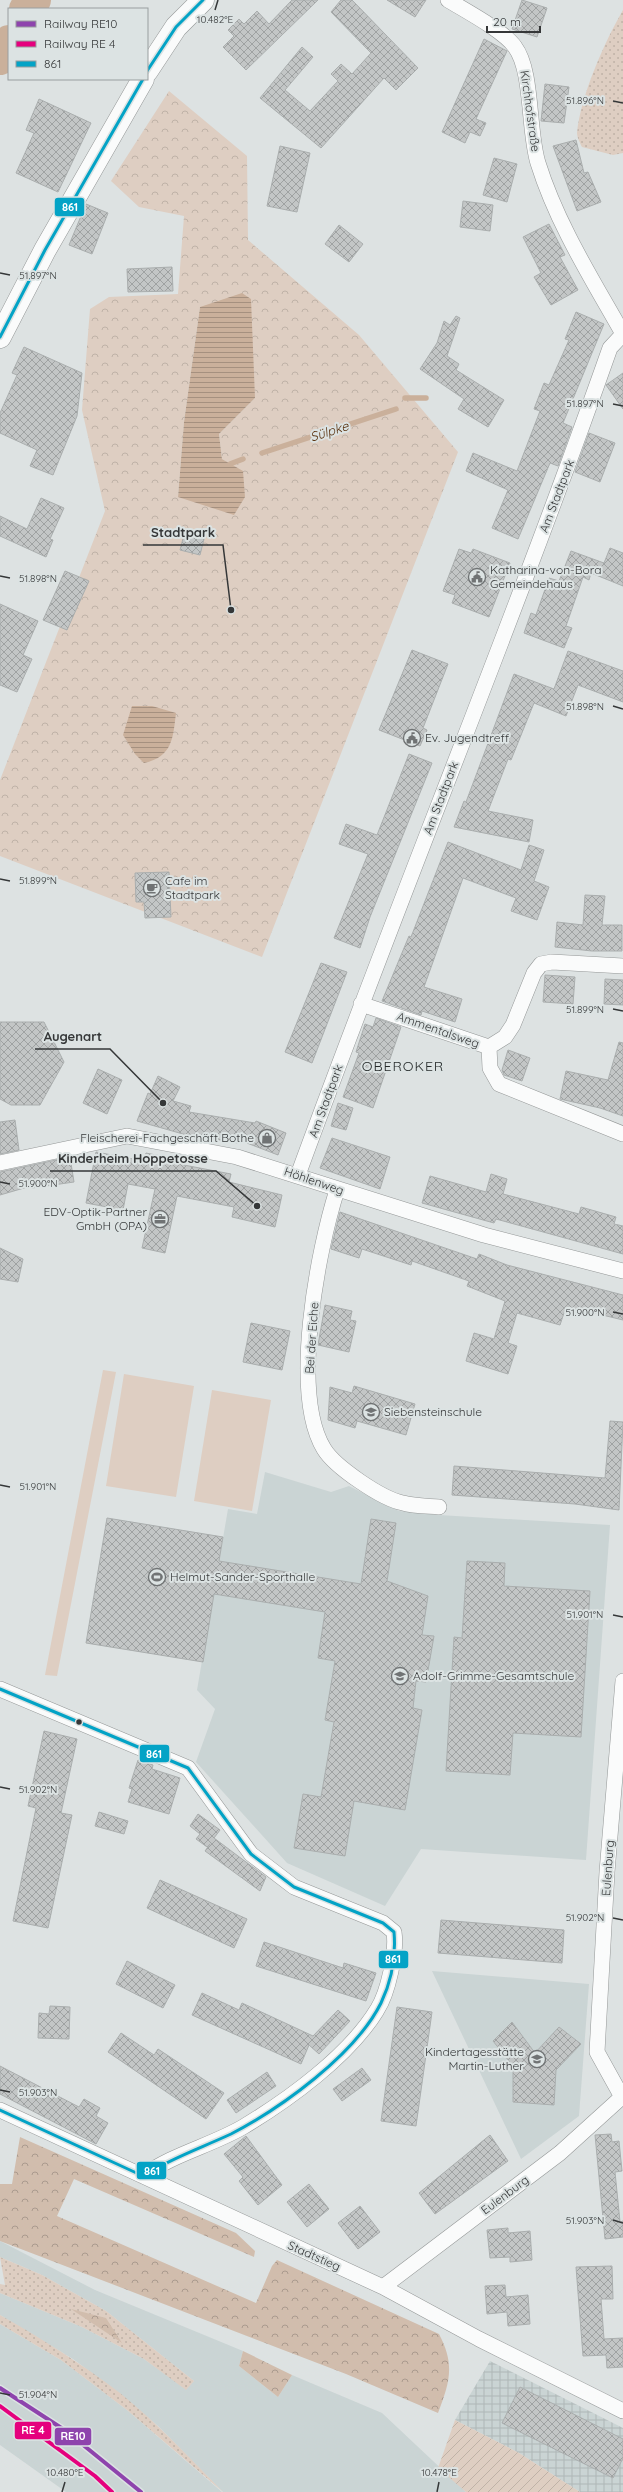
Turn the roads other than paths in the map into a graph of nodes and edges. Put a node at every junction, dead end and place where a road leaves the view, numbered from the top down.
1 (203, 0) edge
2 (448, 0) edge
3 (148, 69) edge
4 (142, 80) edge
5 (623, 334) edge
6 (0, 337) edge
7 (623, 966) edge
8 (361, 1004) junction
9 (489, 1047) junction
10 (623, 1134) edge
11 (0, 1163) edge
12 (298, 1175) junction
13 (337, 1190) junction
14 (623, 1271) edge
15 (439, 1507) dead end
16 (623, 1681) edge
17 (0, 1689) edge
18 (623, 2097) edge
19 (0, 2110) edge
20 (143, 2176) junction
21 (383, 2287) junction
22 (623, 2411) edge

1 - 3 main road
2 - 5 street, Kirchhofstraße
4 - 6 main road
5 - 8 street, Am Stadtpark
7 - 9 street
8 - 9 street, Ammentalsweg
8 - 12 street, Am Stadtpark
9 - 10 street, Ammentalsweg
11 - 12 street, Höhlenweg
12 - 13 street, Höhlenweg
13 - 14 street, Höhlenweg
13 - 15 street, Bei der Eiche
16 - 18 street, Eulenburg
17 - 20 street
18 - 21 street, Eulenburg
19 - 20 street, Stadtstieg
20 - 21 street, Stadtstieg
21 - 22 street, Stadtstieg

